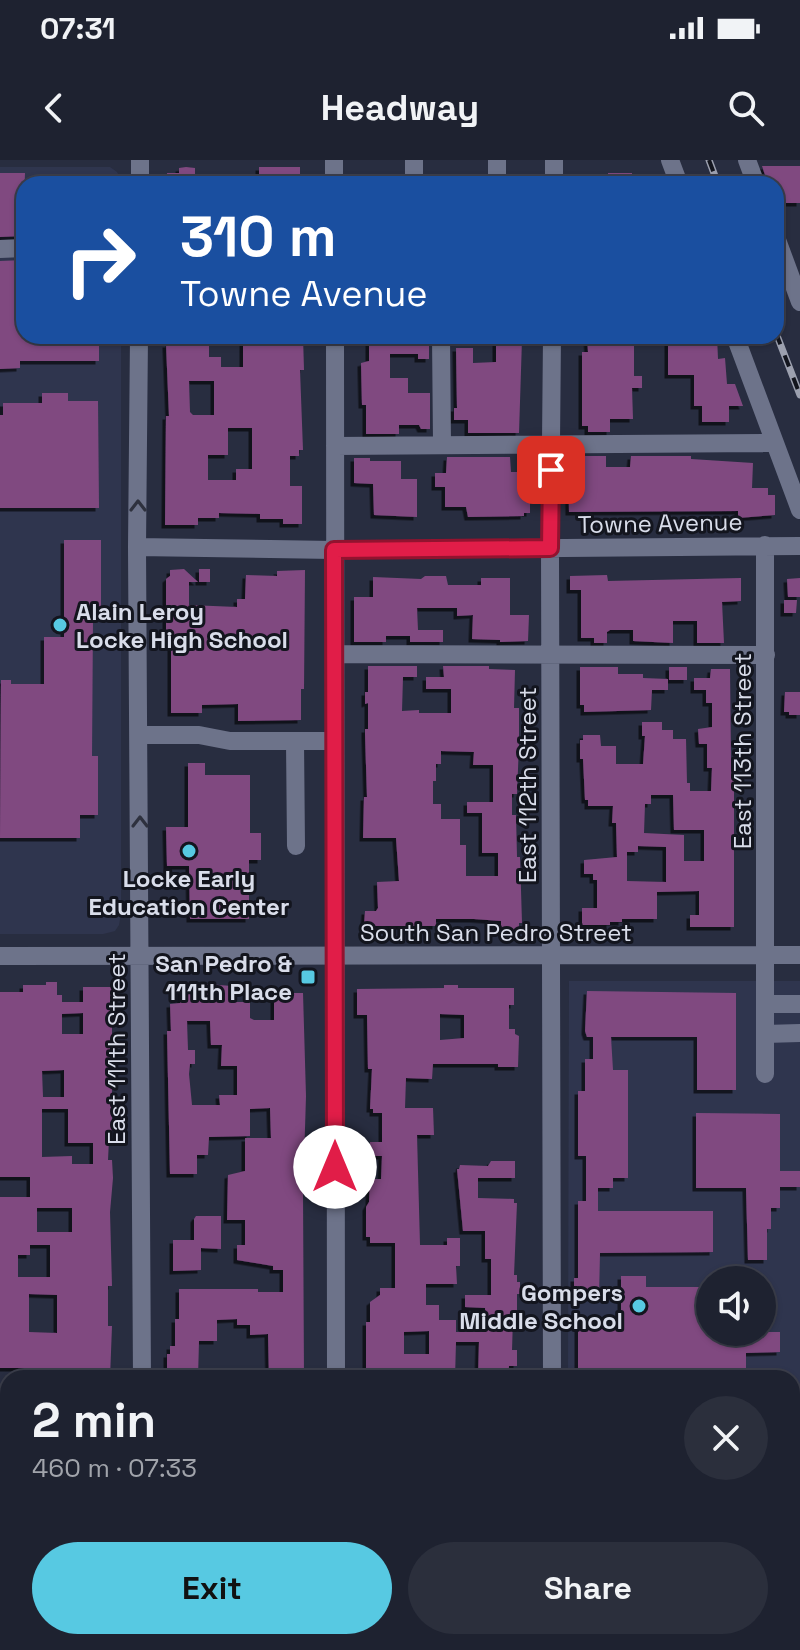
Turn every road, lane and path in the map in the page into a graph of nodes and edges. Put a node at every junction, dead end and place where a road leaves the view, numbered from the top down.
1 (784, 259) edge
2 (800, 302) edge
3 (139, 344) edge
4 (335, 344) edge
5 (441, 344) edge
6 (552, 344) edge
7 (738, 344) edge
8 (775, 443) junction
9 (442, 444) junction
10 (551, 444) junction
11 (335, 446) junction
12 (800, 510) edge
13 (765, 545) junction
14 (800, 546) edge
15 (137, 547) junction
16 (550, 548) junction
17 (334, 550) junction
18 (551, 653) junction
19 (335, 654) junction
20 (766, 655) junction
21 (140, 735) junction
22 (295, 741) junction
23 (335, 741) junction
24 (296, 846) dead end
25 (552, 954) junction
26 (800, 955) edge
27 (0, 956) edge
28 (140, 956) junction
29 (334, 956) junction
30 (766, 956) junction
31 (765, 1004) junction
32 (798, 1004) edge
33 (798, 1033) edge
34 (765, 1034) junction
35 (765, 1074) dead end
36 (142, 1370) edge
37 (336, 1370) edge
38 (552, 1370) edge

1 - 2 street
15 -> 3 street, East 111th Street
4 - 11 street
5 - 9 street
6 - 10 street, East 112th Street
7 - 8 street
8 - 10 street
8 - 12 street
9 - 10 street
9 - 11 street
10 - 16 street, East 112th Street
11 - 17 street
13 - 14 street, Towne Avenue
13 - 16 street, Towne Avenue
13 - 20 street, East 113th Street
15 - 17 street, Towne Avenue
15 - 21 street, East 111th Street
16 - 17 street, Towne Avenue
16 - 18 street, East 112th Street
17 - 19 street
18 - 19 street
18 - 20 street
18 - 25 street, East 112th Street
19 - 23 street
20 - 30 street, East 113th Street
21 - 22 street
28 -> 21 street, East 111th Street
22 - 23 street
22 - 24 street
23 - 29 street
25 - 29 street, South San Pedro Street
25 - 30 street, South San Pedro Street
25 - 38 street, East 112th Street
26 - 30 street, South San Pedro Street
27 - 28 street, South San Pedro Street
28 - 29 street, South San Pedro Street
28 - 36 street, East 111th Street
29 - 37 street
30 - 31 street, East 113th Street
31 - 32 street
31 - 34 street, East 113th Street
32 - 33 street
33 - 34 street
34 - 35 street, East 113th Street

